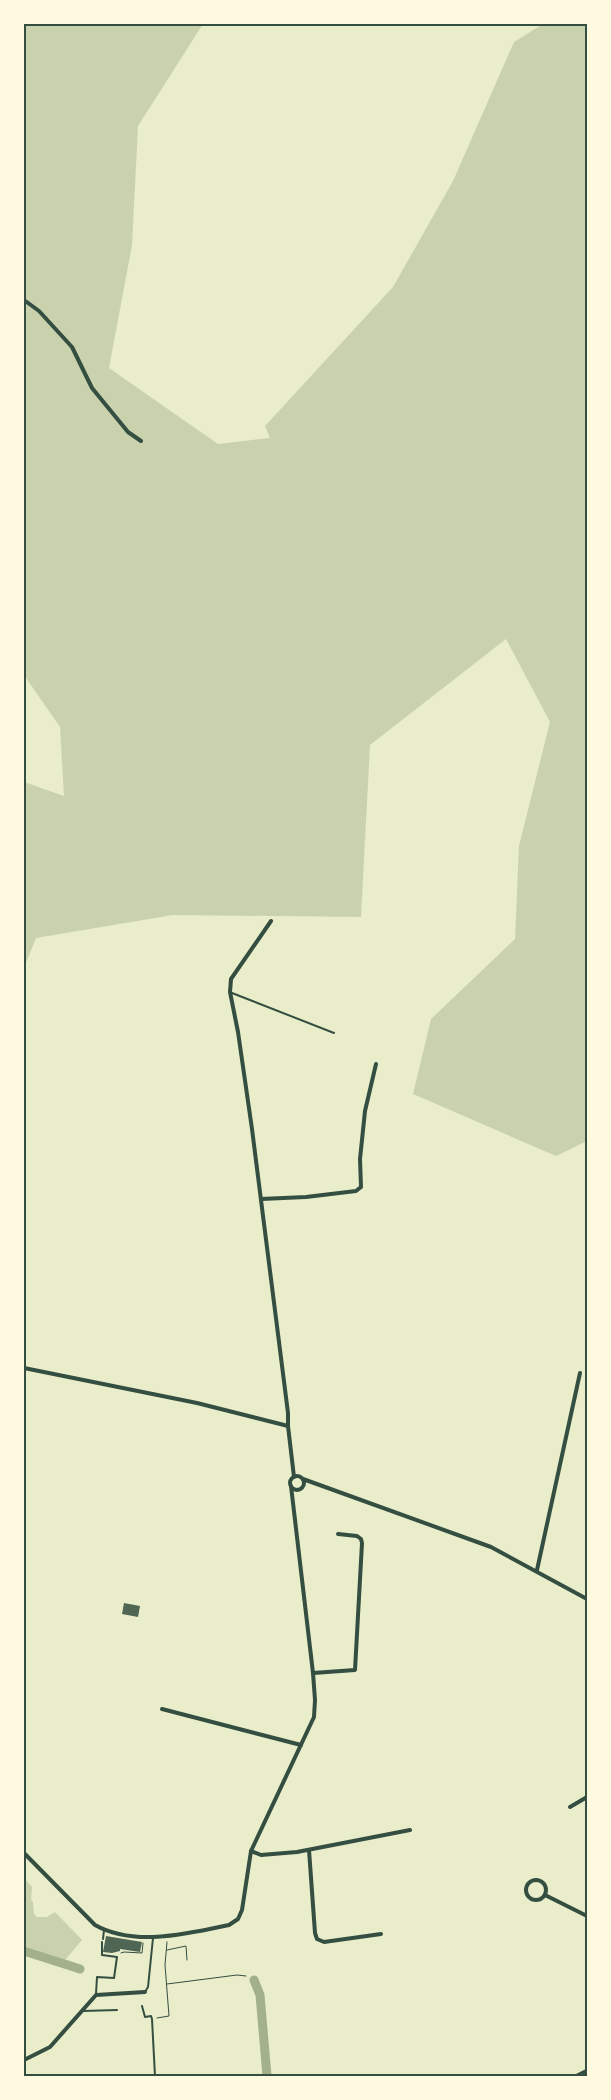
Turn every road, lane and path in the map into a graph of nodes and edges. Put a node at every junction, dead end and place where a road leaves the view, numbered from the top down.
1 (24, 300) edge
2 (140, 441) dead end
3 (271, 920) dead end
4 (230, 992) junction
5 (334, 1033) dead end
6 (376, 1064) dead end
7 (261, 1199) junction
8 (24, 1368) edge
9 (580, 1374) dead end
10 (288, 1426) junction
11 (294, 1477) junction
12 (303, 1479) junction
13 (317, 1485) junction
14 (291, 1486) junction
15 (302, 1487) junction
16 (298, 1490) junction
17 (294, 1499) junction
18 (338, 1534) dead end
19 (537, 1570) junction
20 (587, 1599) edge
21 (313, 1673) junction
22 (162, 1709) dead end
23 (301, 1745) junction
24 (587, 1797) edge
25 (570, 1807) dead end
26 (410, 1830) dead end
27 (309, 1850) junction
28 (251, 1851) junction
29 (24, 1854) edge
30 (545, 1895) junction
31 (587, 1916) edge
32 (104, 1930) junction
33 (381, 1934) dead end
34 (168, 1936) junction
35 (142, 1937) junction
36 (153, 1938) junction
37 (103, 1939) dead end
38 (102, 1942) dead end
39 (167, 1950) junction
40 (117, 1957) junction
41 (187, 1960) dead end
42 (246, 1976) dead end
43 (167, 1984) junction
44 (145, 1992) joint
45 (96, 1995) junction
46 (142, 2006) dead end
47 (83, 2010) junction
48 (118, 2010) dead end
49 (152, 2019) junction
50 (24, 2060) edge
51 (587, 2071) edge
52 (155, 2076) edge
53 (577, 2076) edge

1 - 2 street
3 - 4 street
4 - 5 lane
4 - 7 street
6 - 7 street
7 - 10 street
8 - 10 street
9 - 19 street
10 - 11 street
11 - 12 street
11 - 14 street
12 - 13 street
12 - 15 street
13 - 15 street
13 - 19 street
14 - 16 street
14 - 17 street
15 - 16 street
16 - 17 street
17 - 21 street
18 - 21 street
19 - 20 street
21 - 23 street
22 - 23 street
23 - 28 street
24 - 25 street
26 - 27 street
27 - 28 street
27 - 33 street
28 - 34 street
29 - 32 street
30 - 30 street
30 - 31 street
32 - 35 street
32 - 37 lane
34 - 36 street
34 - 39 path
35 - 36 street
35 - 40 path
36 - 44 lane
38 - 40 lane
39 - 41 path
39 - 43 path
40 - 45 lane
42 - 43 path
43 - 49 path
44 - 45 street
45 - 47 street
46 - 49 lane
47 - 48 lane
47 - 50 street
49 - 52 lane
51 - 53 street

